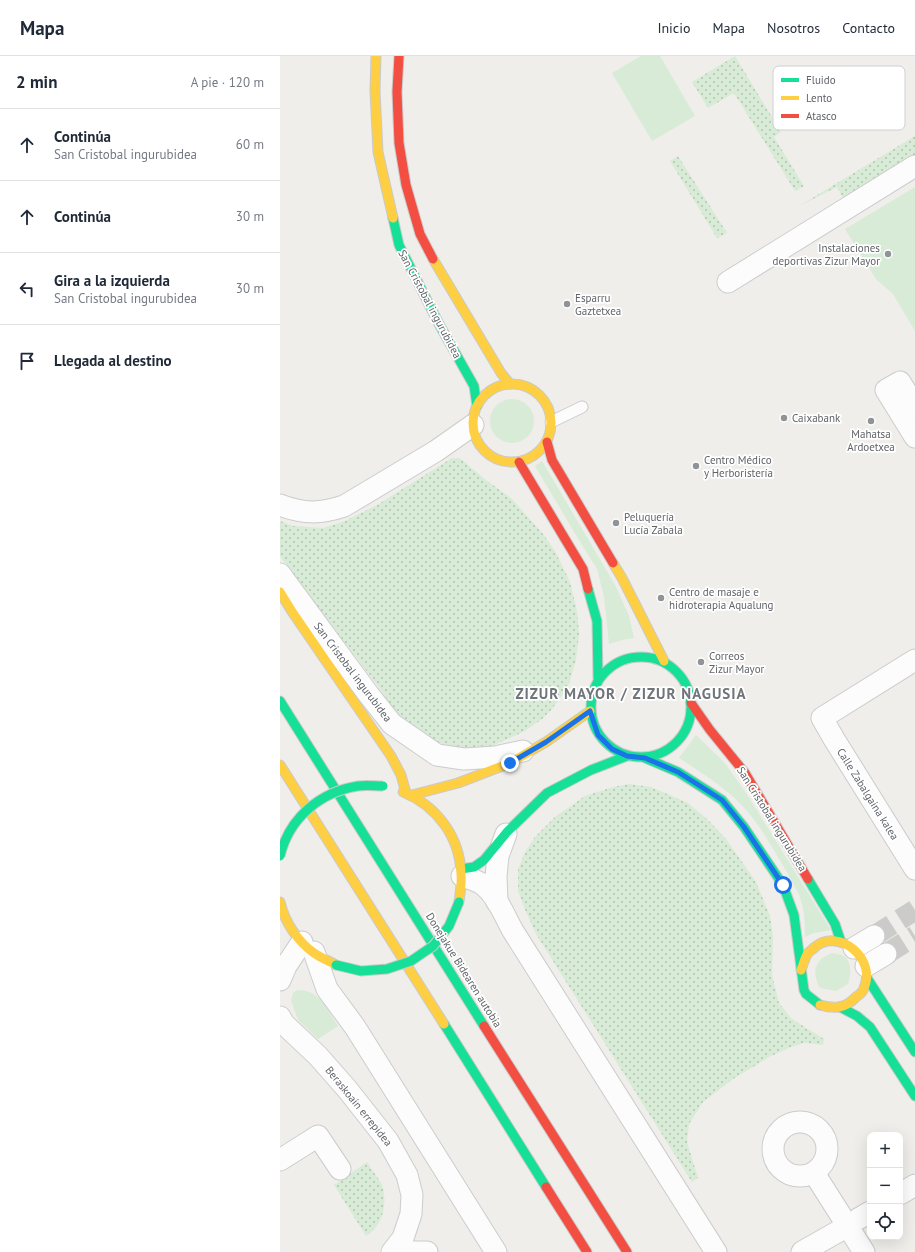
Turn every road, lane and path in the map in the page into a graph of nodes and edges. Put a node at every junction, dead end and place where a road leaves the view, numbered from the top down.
1 (376, 56) edge
2 (399, 56) edge
3 (915, 166) edge
4 (728, 282) dead end
5 (510, 384) junction
6 (915, 406) edge
7 (582, 407) dead end
8 (475, 415) junction
9 (552, 422) junction
10 (915, 438) edge
11 (547, 442) junction
12 (518, 462) junction
13 (280, 505) edge
14 (280, 574) edge
15 (280, 592) edge
16 (915, 660) edge
17 (664, 661) junction
18 (598, 678) junction
19 (280, 701) edge
20 (691, 703) junction
21 (590, 711) junction
22 (534, 749) junction
23 (627, 756) junction
24 (645, 758) junction
25 (280, 765) edge
26 (409, 794) junction
27 (507, 832) junction
28 (280, 856) edge
29 (915, 869) edge
30 (461, 873) junction
31 (280, 902) edge
32 (497, 902) junction
33 (284, 923) edge
34 (874, 936) tunnel mouth
35 (848, 945) junction
36 (308, 947) junction
37 (886, 954) tunnel mouth
38 (801, 970) junction
39 (867, 972) junction
40 (280, 980) edge
41 (840, 1007) junction
42 (280, 1017) edge
43 (915, 1052) edge
44 (915, 1096) edge
45 (280, 1160) edge
46 (340, 1169) dead end
47 (814, 1173) dead end
48 (915, 1185) edge
49 (903, 1192) edge
50 (839, 1231) dead end
51 (392, 1252) edge
52 (403, 1252) edge
53 (427, 1252) edge
54 (496, 1252) edge
55 (587, 1252) edge
56 (627, 1252) edge
57 (716, 1252) edge
58 (802, 1252) edge
59 (864, 1252) edge

1 - 8 main road, San Cristobal ingurubidea
2 - 5 main road
3 - 4 street
5 - 8 main road
5 - 9 main road
6 - 10 street
7 - 9 lane
8 - 12 main road
8 - 13 street
9 - 11 main road
11 - 12 main road
11 - 17 main road
12 - 18 main road
14 - 22 street, San Cristobal ingurubidea
15 - 26 main road
16 - 29 street, Calle Zabalgaina kalea
17 - 18 main road
17 - 20 main road
18 - 21 main road
19 - 56 main road, Donejakue Bidearen autobia
20 - 24 main road
20 - 35 main road, San Cristobal ingurubidea
21 - 22 main road, San Cristobal ingurubidea
21 - 23 main road
22 - 26 main road, San Cristobal ingurubidea
23 - 24 main road
23 - 27 main road
24 - 38 main road
25 - 55 main road
26 - 28 main road, bridge
26 - 30 main road
27 - 30 main road
27 - 32 street
30 - 32 street
30 - 36 main road, bridge
31 - 33 main road
32 - 57 street
33 - 36 main road
34 - 35 street
35 - 38 main road
35 - 39 main road
36 - 40 street
36 - 54 street
37 - 39 street
38 - 41 main road
39 - 41 main road
39 - 43 main road
41 - 44 main road
42 - 51 street, Beraskoain errepidea
45 - 46 street
47 - 59 street
48 - 49 street
50 - 58 street
52 - 53 street

